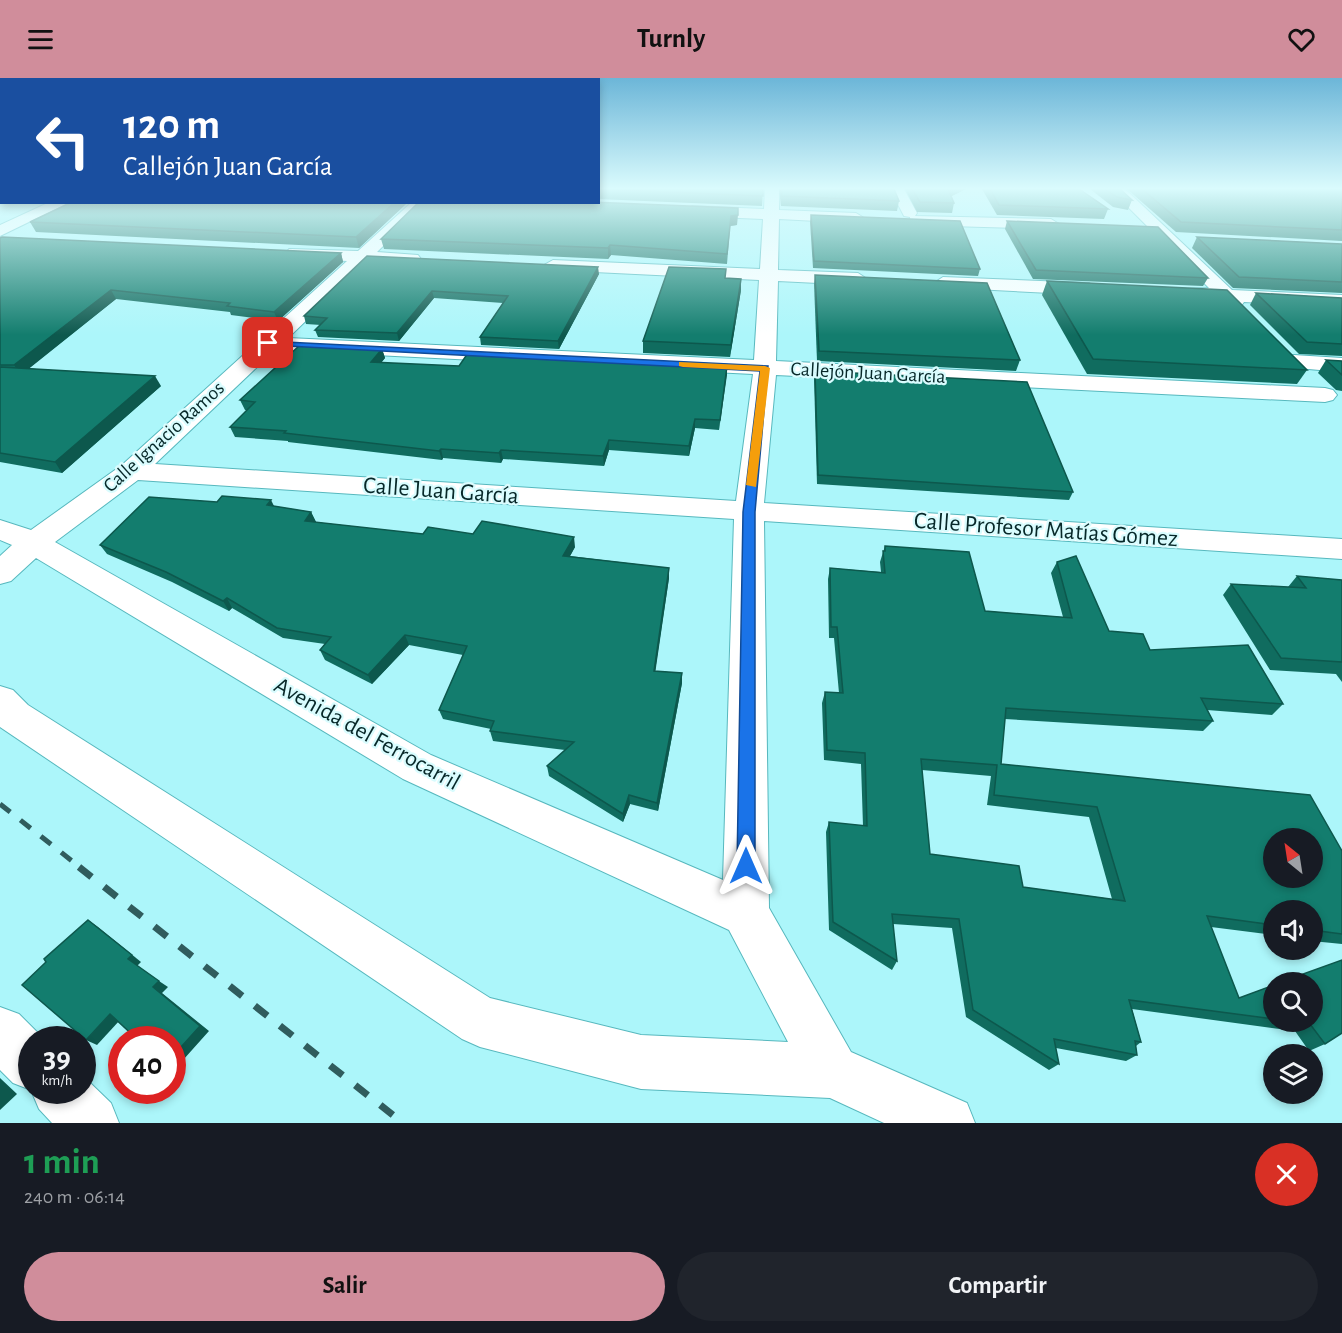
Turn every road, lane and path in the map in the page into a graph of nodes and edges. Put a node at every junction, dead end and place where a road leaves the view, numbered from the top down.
1 (0, 238) edge
2 (381, 238) edge
3 (770, 238) edge
4 (1161, 238) edge
5 (1187, 238) edge
6 (23, 239) edge
7 (1194, 240) edge
8 (279, 252) edge
9 (360, 256) junction
10 (430, 260) edge
11 (535, 265) edge
12 (768, 276) junction
13 (874, 280) edge
14 (921, 282) edge
15 (1109, 290) edge
16 (1168, 292) edge
17 (1227, 295) junction
18 (1342, 301) edge
19 (1244, 312) edge
20 (268, 343) junction
21 (1278, 346) edge
22 (1294, 362) junction
23 (1342, 365) edge
24 (765, 368) junction
25 (132, 471) junction
26 (749, 512) junction
27 (17, 536) edge
28 (1342, 549) edge
29 (0, 573) edge
30 (0, 701) edge
31 (746, 913) junction
32 (0, 1033) edge
33 (18, 1050) edge
34 (832, 1071) junction
35 (72, 1104) edge
36 (91, 1123) edge
37 (947, 1123) edge

1 - 6 street
2 - 9 street, Calle Ignacio Ramos
3 - 12 street
4 - 17 street
5 - 7 street
8 - 9 street
9 - 10 street
9 - 20 street, Calle Ignacio Ramos
11 - 12 street
12 - 13 street
12 - 24 street
14 - 15 street
16 - 17 street
17 - 18 street
17 - 19 street
20 - 24 street, Callejón Juan García
20 - 25 street, Calle Ignacio Ramos
21 - 22 street
22 - 23 street
22 - 24 street, Callejón Juan García
24 - 26 street
25 - 26 street, Calle Juan García
25 - 27 street, Calle Ignacio Ramos
26 - 28 street, Calle Profesor Matías Gómez
26 - 31 street
27 - 29 street, Calle Ignacio Ramos
27 - 31 street, Avenida del Ferrocarril
30 - 34 street
31 - 34 street
32 - 33 street
34 - 37 street
35 - 36 street

